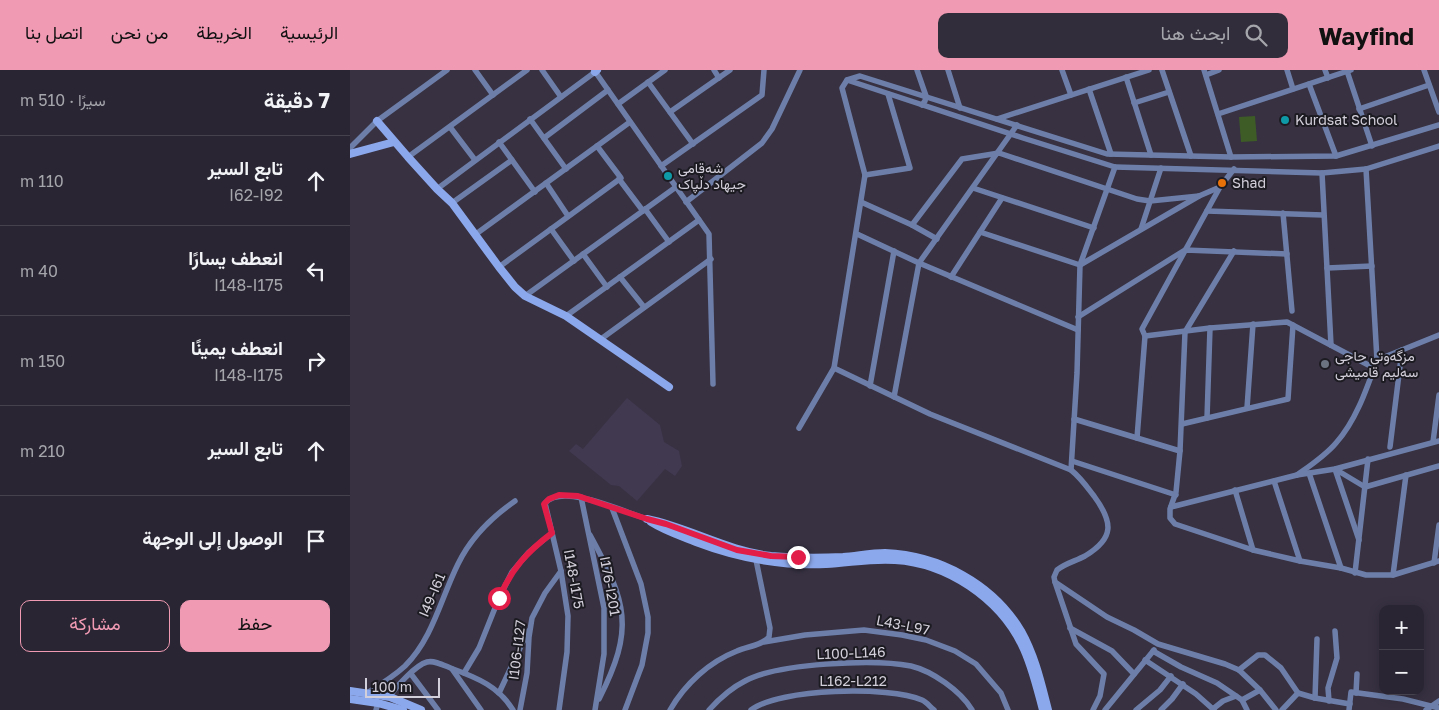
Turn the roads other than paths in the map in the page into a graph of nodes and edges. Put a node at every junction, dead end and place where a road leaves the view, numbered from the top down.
1 (446, 70) edge
2 (475, 70) edge
3 (527, 70) edge
4 (542, 70) edge
5 (665, 70) edge
6 (714, 70) edge
7 (730, 70) edge
8 (800, 70) edge
9 (917, 70) edge
10 (948, 70) edge
11 (1062, 70) edge
12 (1149, 70) edge
13 (1162, 70) edge
14 (1219, 70) edge
15 (1287, 70) edge
16 (1325, 70) edge
17 (1424, 70) edge
18 (595, 71) edge
19 (763, 71) edge
20 (1140, 71) edge
21 (1349, 71) edge
22 (1205, 72) edge
23 (719, 78) junction
24 (1126, 78) junction
25 (1328, 78) junction
26 (846, 80) junction
27 (648, 82) junction
28 (1309, 84) junction
29 (1429, 85) junction
30 (1089, 89) junction
31 (1293, 89) junction
32 (608, 90) junction
33 (1169, 92) junction
34 (888, 94) junction
35 (493, 95) junction
36 (926, 96) junction
37 (1071, 96) junction
38 (561, 97) junction
39 (1134, 102) junction
40 (618, 104) junction
41 (922, 105) junction
42 (960, 108) junction
43 (1359, 109) junction
44 (670, 112) junction
45 (1439, 112) edge
46 (1218, 114) junction
47 (997, 119) junction
48 (530, 120) junction
49 (377, 121) junction
50 (630, 122) junction
51 (1017, 125) junction
52 (1439, 125) edge
53 (450, 127) junction
54 (1012, 134) junction
55 (544, 138) junction
56 (394, 142) junction
57 (499, 142) junction
58 (694, 144) junction
59 (597, 146) junction
60 (1372, 146) junction
61 (1439, 146) edge
62 (350, 148) edge
63 (999, 153) junction
64 (350, 154) edge
65 (1111, 154) junction
66 (1151, 155) junction
67 (1191, 156) junction
68 (1200, 156) junction
69 (1336, 156) junction
70 (408, 157) junction
71 (1231, 157) junction
72 (475, 160) junction
73 (512, 160) junction
74 (662, 166) junction
75 (1115, 166) junction
76 (1161, 168) junction
77 (566, 169) junction
78 (1200, 169) junction
79 (1234, 169) junction
80 (1366, 169) junction
81 (1322, 173) junction
82 (865, 175) junction
83 (619, 179) junction
84 (546, 183) junction
85 (676, 187) junction
86 (1220, 187) junction
87 (973, 188) junction
88 (1108, 188) junction
89 (436, 189) junction
90 (535, 192) junction
91 (1199, 196) junction
92 (1002, 198) junction
93 (1150, 201) junction
94 (686, 202) junction
95 (861, 202) junction
96 (452, 203) junction
97 (644, 210) junction
98 (1207, 211) junction
99 (1284, 213) junction
100 (1323, 215) junction
101 (568, 216) junction
102 (699, 220) junction
103 (912, 225) junction
104 (1094, 228) junction
105 (551, 229) junction
106 (1141, 229) junction
107 (980, 232) junction
108 (476, 234) junction
109 (857, 234) junction
110 (937, 239) junction
111 (669, 242) junction
112 (1185, 250) junction
113 (894, 251) junction
114 (1234, 251) junction
115 (583, 254) junction
116 (1287, 254) junction
117 (711, 259) junction
118 (574, 261) junction
119 (919, 264) junction
120 (1080, 265) junction
121 (1372, 266) junction
122 (499, 267) junction
123 (1326, 268) junction
124 (620, 277) junction
125 (952, 277) junction
126 (607, 287) junction
127 (525, 296) junction
128 (644, 308) junction
129 (1292, 311) dead end
130 (566, 316) junction
131 (1078, 317) junction
132 (1253, 324) junction
133 (1293, 325) junction
134 (1210, 328) junction
135 (1078, 330) junction
136 (1185, 332) junction
137 (1439, 335) edge
138 (1145, 336) junction
139 (600, 339) junction
140 (1331, 345) junction
141 (1402, 350) junction
142 (1377, 360) junction
143 (834, 368) junction
144 (1374, 368) junction
145 (713, 384) dead end
146 (870, 386) junction
147 (669, 387) dead end
148 (1439, 395) edge
149 (894, 397) junction
150 (1247, 408) junction
151 (1207, 418) junction
152 (1074, 420) junction
153 (1182, 424) junction
154 (799, 428) dead end
155 (1137, 438) junction
156 (1436, 442) edge
157 (1390, 447) dead end
158 (1180, 451) junction
159 (1368, 459) junction
160 (1072, 460) junction
161 (1439, 466) edge
162 (1335, 469) junction
163 (1071, 470) junction
164 (1309, 474) junction
165 (1297, 475) junction
166 (1406, 475) junction
167 (1274, 481) junction
168 (1365, 487) junction
169 (1235, 490) junction
170 (1176, 495) junction
171 (580, 497) junction
172 (515, 501) dead end
173 (1171, 507) junction
174 (612, 508) junction
175 (647, 519) joint
176 (1439, 525) edge
177 (587, 529) junction
178 (552, 533) junction
179 (1359, 540) junction
180 (1253, 550) junction
181 (757, 557) junction
182 (1300, 561) junction
183 (1436, 562) edge
184 (1342, 568) junction
185 (561, 571) junction
186 (1355, 573) junction
187 (1393, 575) junction
188 (1055, 582) junction
189 (530, 626) junction
190 (1070, 628) junction
191 (1335, 631) dead end
192 (1317, 639) dead end
193 (764, 642) junction
194 (1158, 644) junction
195 (1153, 651) junction
196 (1145, 660) junction
197 (452, 668) junction
198 (1239, 670) junction
199 (464, 673) junction
200 (411, 674) junction
201 (1134, 674) junction
202 (1357, 674) dead end
203 (1171, 676) junction
204 (1183, 684) junction
205 (1260, 690) junction
206 (350, 692) edge
207 (367, 693) junction
208 (499, 693) junction
209 (1041, 693) junction
210 (1298, 693) junction
211 (1356, 693) junction
212 (1236, 696) junction
213 (1316, 698) junction
214 (350, 699) edge
215 (1242, 700) junction
216 (388, 701) junction
217 (1329, 701) junction
218 (1439, 701) edge
219 (377, 706) edge
220 (1349, 707) edge
221 (595, 708) edge
222 (1429, 708) edge
223 (1439, 708) edge
224 (1213, 709) edge
225 (403, 710) edge
226 (421, 710) edge
227 (438, 710) edge
228 (481, 710) edge
229 (513, 710) edge
230 (520, 710) edge
231 (559, 710) edge
232 (625, 710) edge
233 (670, 710) edge
234 (709, 710) edge
235 (751, 710) edge
236 (934, 710) edge
237 (972, 710) edge
238 (1008, 710) edge
239 (1043, 710) edge
240 (1048, 710) edge
241 (1093, 710) edge
242 (1105, 710) edge
243 (1136, 710) edge
244 (1162, 710) edge
245 (1248, 710) edge
246 (1276, 710) edge
247 (1282, 710) edge

1 - 49 street
2 - 35 street
3 - 35 street
4 - 38 street
5 - 27 street
6 - 23 street
7 - 23 street
8 - 94 street
9 - 36 street
10 - 42 street
11 - 37 street
12 - 20 street
13 - 33 street
14 - 22 street
15 - 31 street
16 - 25 street
17 - 29 street
18 - 32 street
18 - 38 street
19 - 58 street
20 - 24 street
21 - 25 street
21 - 43 street
22 - 46 street
23 - 44 street
24 - 30 street
24 - 39 street
25 - 28 street
26 - 34 street
26 - 36 street
26 - 82 street
27 - 40 street
27 - 44 street
28 - 31 street
28 - 69 street
29 - 43 street
29 - 45 street
30 - 37 street
30 - 65 street
31 - 46 street
32 - 40 street
32 - 55 street
33 - 39 street
33 - 67 street
34 - 41 street
34 - 82 street
35 - 53 street
36 - 41 street
36 - 42 street
37 - 47 street
38 - 48 street
39 - 66 street
40 - 50 street
41 - 54 street
42 - 47 street
43 - 60 street
44 - 58 street
46 - 71 street
47 - 51 street
48 - 55 street
48 - 57 street
49 - 56 street
49 - 62 street
50 - 59 street
50 - 74 street
51 - 54 street
51 - 65 street
52 - 60 street
53 - 70 street
53 - 72 street
54 - 63 street
54 - 75 street
55 - 77 street
56 - 64 street
56 - 70 street
57 - 72 street
57 - 73 street
58 - 74 street
59 - 77 street
59 - 83 street
60 - 69 street
61 - 80 street
63 - 87 street
63 - 88 street
63 - 103 street
65 - 66 street
66 - 67 street
67 - 68 street
68 - 71 street
68 - 78 street
69 - 71 street
70 - 89 street
72 - 89 street
73 - 90 street
73 - 96 street
74 - 85 street
75 - 76 street
75 - 88 street
76 - 78 street
76 - 93 street
77 - 84 street
78 - 79 street
79 - 81 street
79 - 86 street
80 - 81 street
80 - 121 street
81 - 100 street
82 - 95 street
83 - 97 street
83 - 101 street
84 - 90 street
84 - 101 street
85 - 94 street
85 - 97 street
86 - 91 street
86 - 98 street
87 - 92 street
87 - 110 street
88 - 93 street
88 - 104 street
89 - 96 street
90 - 108 street
91 - 93 street
91 - 106 street
92 - 104 street
92 - 107 street
93 - 106 street
94 - 102 street
95 - 103 street
95 - 109 street
96 - 108 street
97 - 111 street
97 - 115 street
98 - 99 street
98 - 112 street
99 - 100 street
99 - 116 street
100 - 123 street
101 - 105 street
102 - 111 street
102 - 117 street
103 - 110 street
104 - 120 street
105 - 118 street
105 - 122 street
106 - 120 street
107 - 120 street
107 - 125 street
108 - 122 street
109 - 113 street
109 - 143 street
110 - 119 street
111 - 124 street
112 - 114 street
112 - 131 street
112 - 138 street
113 - 119 street
113 - 146 street
114 - 116 street
114 - 136 street
115 - 118 street
115 - 126 street
116 - 129 street
117 - 128 street
117 - 145 street
118 - 127 street
119 - 125 street
119 - 149 street
120 - 131 street
121 - 123 street
121 - 142 street
122 - 127 street
123 - 140 street
124 - 126 street
124 - 128 street
125 - 135 street
126 - 130 street
127 - 130 street
128 - 139 street
130 - 139 street
131 - 135 street
132 - 133 street
132 - 134 street
132 - 150 street
133 - 140 street
133 - 150 street
134 - 136 street
134 - 151 street
135 - 152 street
136 - 138 street
136 - 153 street
137 - 141 street
138 - 155 street
139 - 147 street
140 - 144 street
141 - 142 street
141 - 157 street
142 - 144 street
143 - 146 street
143 - 154 street
144 - 165 street
146 - 149 street
148 - 156 street
149 - 163 street
150 - 151 street
151 - 153 street
152 - 155 street
152 - 160 street
153 - 158 street
155 - 158 street
156 - 159 street
158 - 170 street
159 - 162 street
159 - 168 street
160 - 163 street
160 - 170 street
161 - 166 street
162 - 164 street
162 - 168 street
162 - 179 street
163 - 188 street
164 - 165 street
164 - 184 street
165 - 167 street
166 - 168 street
166 - 187 street
167 - 169 street
167 - 182 street
168 - 179 street
169 - 173 street
169 - 180 street
170 - 173 street
171 - 174 street, I148-I175
171 - 177 street, I176-I201
171 - 178 street, I148-I175
172 - 207 street, I49-I61
173 - 180 street
174 - 175 street, I148-I175
174 - 232 street
175 - 181 street
176 - 183 street
177 - 221 street, I176-I201
177 - 221 street
178 - 185 street, I148-I175
178 - 199 street
179 - 186 street
180 - 182 street
181 - 193 street
181 - 209 street
182 - 184 street
183 - 187 street
184 - 186 street
185 - 189 street, I106-I127
185 - 231 street, I148-I175
186 - 187 street
188 - 190 street
188 - 194 street
189 - 208 street
189 - 230 street, I106-I127
190 - 201 street
190 - 241 street
191 - 217 street
192 - 213 street
193 - 233 street, L43-L97
193 - 238 street, L43-L97
194 - 195 street
194 - 198 street
195 - 196 street
195 - 212 street
196 - 201 street
196 - 203 street
197 - 199 street
197 - 200 street
197 - 228 street
198 - 205 street
198 - 210 street
199 - 208 street
200 - 216 street
200 - 227 street
201 - 242 street
202 - 211 street
203 - 204 street
203 - 243 street
204 - 224 street
204 - 244 street
205 - 215 street
205 - 246 street
206 - 207 street
207 - 216 street
208 - 229 street
209 - 239 street
209 - 240 street
210 - 213 street
210 - 247 street
211 - 220 street
211 - 222 street
212 - 215 street
212 - 224 street
213 - 217 street
214 - 219 street
215 - 245 street
216 - 219 street
216 - 225 street
216 - 226 street
217 - 220 street
218 - 222 street
222 - 223 street
234 - 237 street, L100-L146
235 - 236 street, L162-L212

